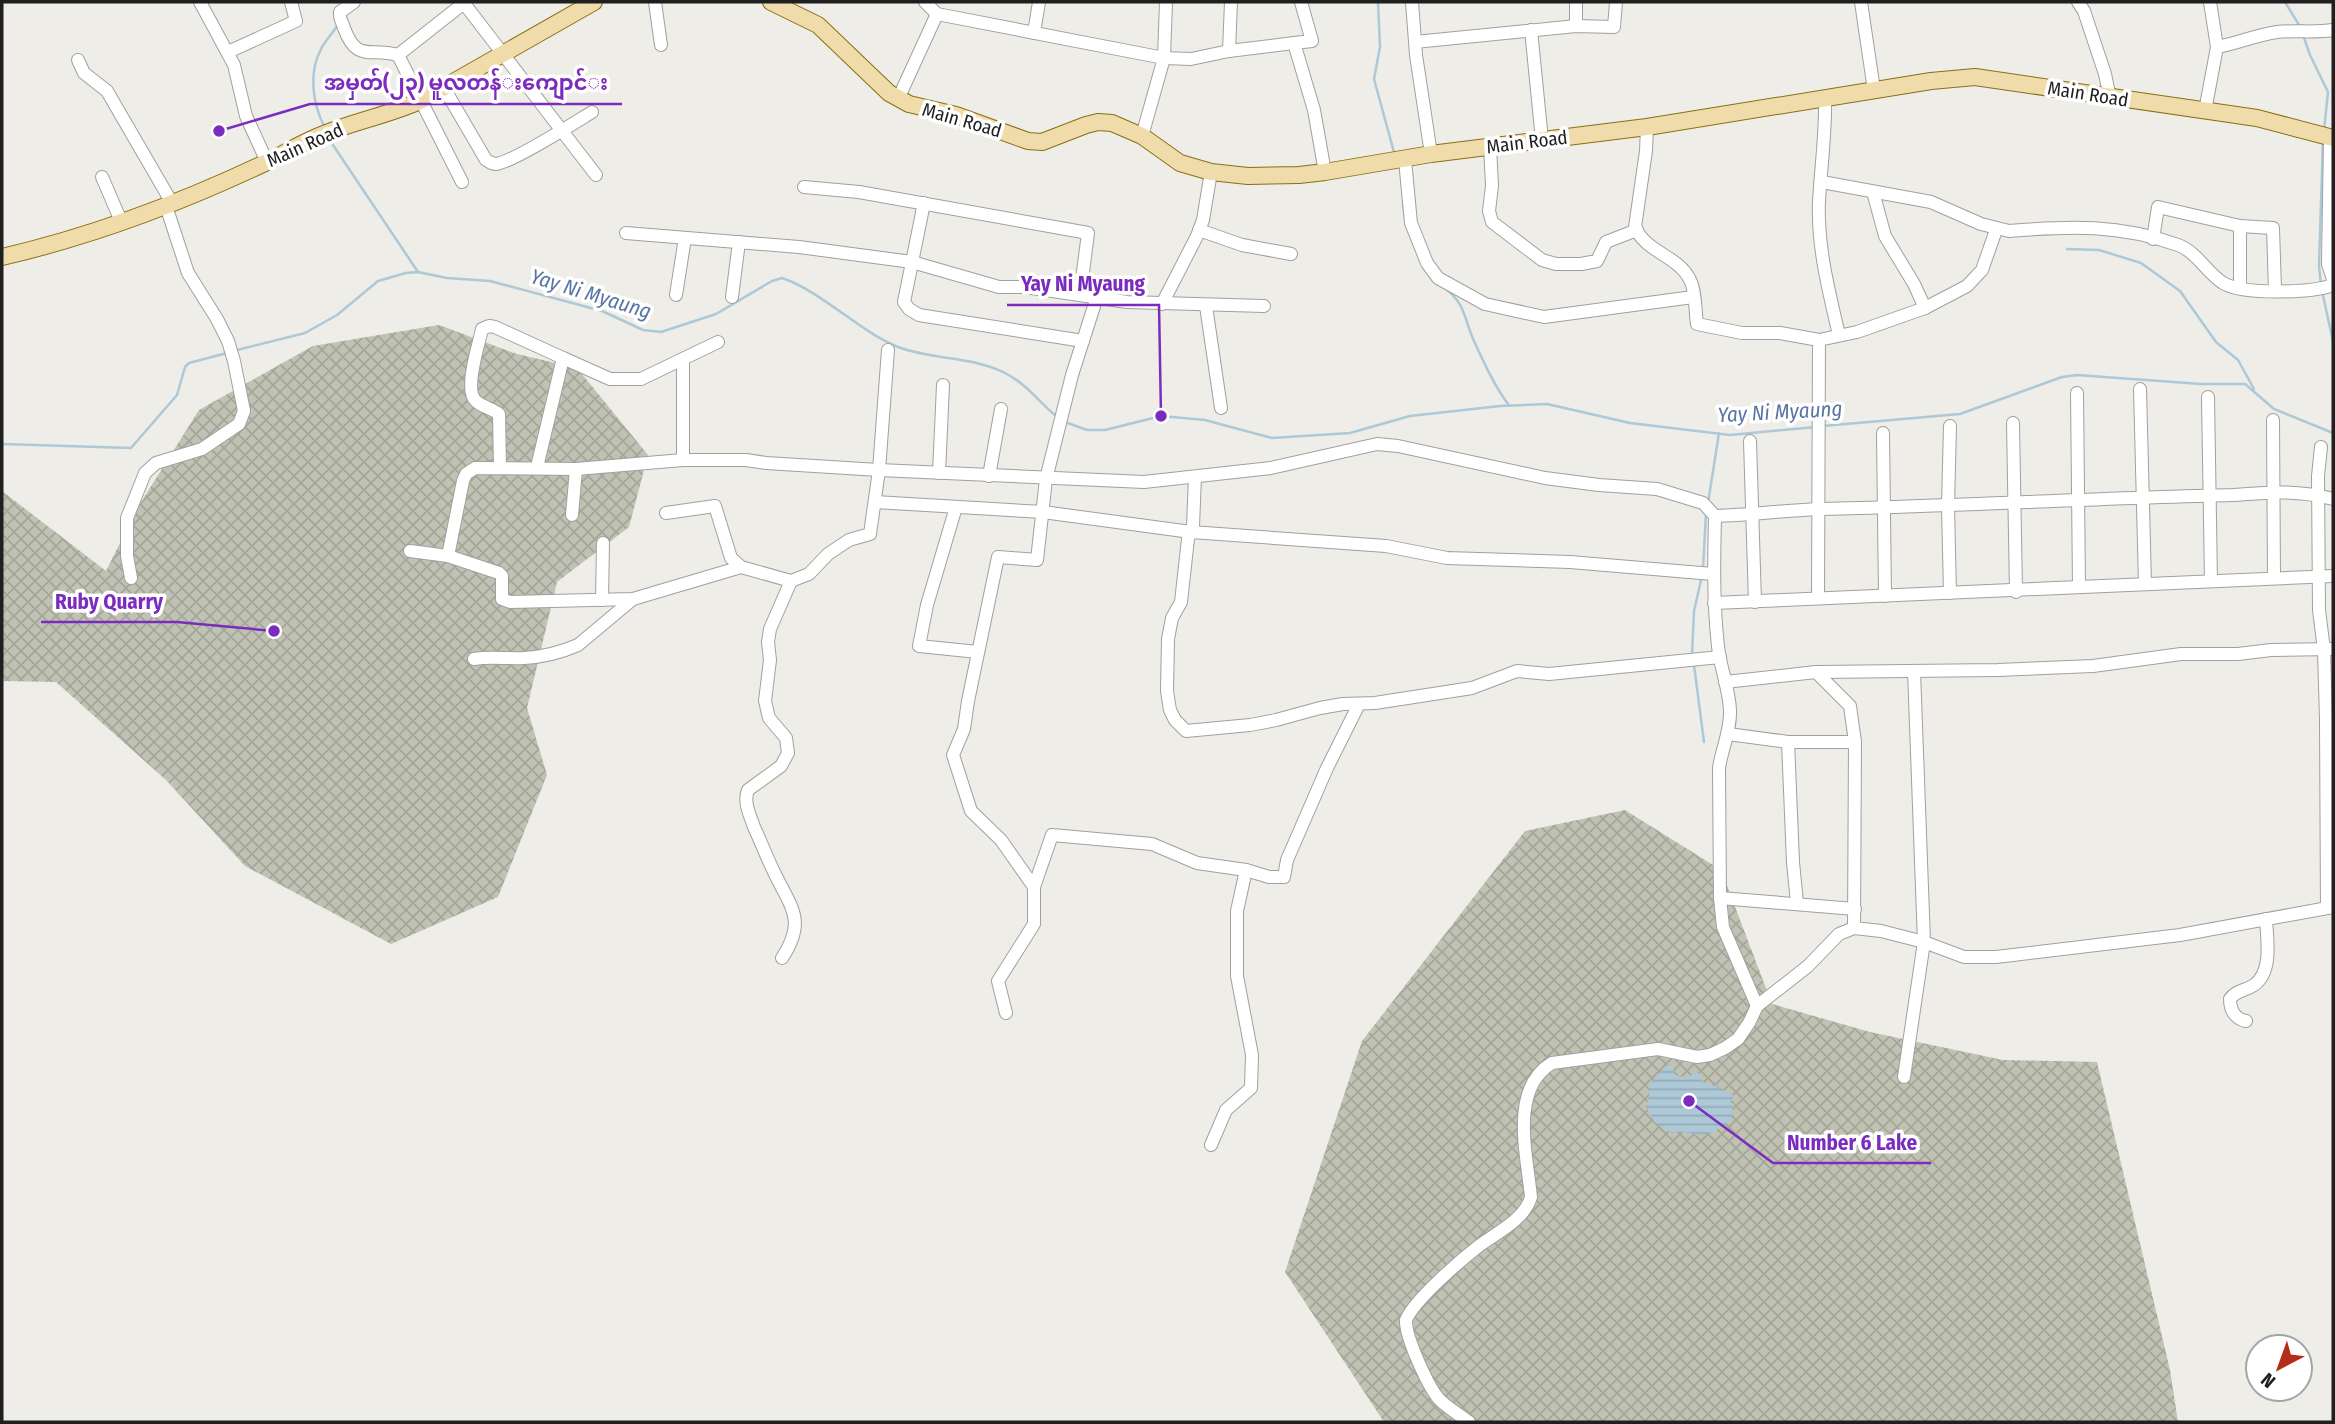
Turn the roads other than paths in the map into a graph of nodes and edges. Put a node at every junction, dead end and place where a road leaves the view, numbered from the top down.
1 (200, 2) edge
2 (291, 2) edge
3 (354, 2) edge
4 (463, 2) edge
5 (594, 2) edge
6 (654, 2) edge
7 (771, 2) edge
8 (925, 2) edge
9 (1039, 2) edge
10 (1166, 2) edge
11 (1231, 2) edge
12 (1301, 2) edge
13 (1412, 2) edge
14 (1576, 2) edge
15 (1616, 2) edge
16 (1861, 2) edge
17 (2078, 2) edge
18 (2210, 2) edge
19 (937, 14) junction
20 (1576, 26) junction
21 (1531, 30) junction
22 (2333, 30) edge
23 (1034, 33) junction
24 (1294, 43) junction
25 (1415, 43) junction
26 (661, 45) dead end
27 (2217, 47) junction
28 (1228, 51) junction
29 (228, 52) junction
30 (505, 54) junction
31 (398, 55) junction
32 (1164, 58) junction
33 (78, 60) dead end
34 (444, 88) junction
35 (1874, 90) junction
36 (1825, 97) junction
37 (2110, 98) junction
38 (898, 99) junction
39 (420, 101) junction
40 (2204, 111) junction
41 (592, 112) dead end
42 (1647, 127) junction
43 (563, 130) junction
44 (1142, 136) junction
45 (2332, 138) edge
46 (1542, 140) junction
47 (1490, 146) junction
48 (1431, 154) junction
49 (1405, 160) junction
50 (267, 162) junction
51 (1211, 172) junction
52 (1325, 172) junction
53 (596, 175) dead end
54 (102, 177) dead end
55 (462, 182) dead end
56 (1822, 182) junction
57 (804, 187) dead end
58 (1873, 191) junction
59 (924, 203) junction
60 (169, 204) junction
61 (121, 220) junction
62 (2241, 226) junction
63 (1199, 230) junction
64 (1637, 230) junction
65 (1996, 230) junction
66 (626, 233) dead end
67 (685, 238) junction
68 (2153, 239) junction
69 (739, 242) junction
70 (1291, 254) dead end
71 (2, 257) edge
72 (912, 262) junction
73 (2327, 286) edge
74 (2240, 288) junction
75 (2275, 290) junction
76 (676, 295) dead end
77 (1080, 295) junction
78 (732, 297) dead end
79 (1097, 297) junction
80 (1693, 297) junction
81 (1162, 304) junction
82 (1206, 306) junction
83 (1264, 306) dead end
84 (1925, 308) junction
85 (1839, 335) junction
86 (1819, 340) junction
87 (1083, 341) junction
88 (718, 342) dead end
89 (888, 350) dead end
90 (563, 358) junction
91 (683, 359) junction
92 (943, 385) dead end
93 (2140, 389) dead end
94 (2077, 393) dead end
95 (2208, 397) dead end
96 (1221, 408) dead end
97 (1001, 409) dead end
98 (2273, 420) dead end
99 (2013, 423) dead end
100 (1950, 426) dead end
101 (1883, 433) dead end
102 (1750, 441) dead end
103 (2321, 447) dead end
104 (683, 460) junction
105 (537, 467) junction
106 (500, 468) junction
107 (576, 469) junction
108 (879, 470) junction
109 (939, 473) junction
110 (989, 476) junction
111 (1195, 477) junction
112 (1046, 479) junction
113 (2274, 491) junction
114 (2318, 495) junction
115 (2209, 496) junction
116 (2144, 497) junction
117 (2333, 499) edge
118 (2080, 500) junction
119 (875, 502) junction
120 (2014, 503) junction
121 (1948, 506) junction
122 (956, 507) junction
123 (1819, 509) junction
124 (1883, 509) junction
125 (1043, 512) junction
126 (666, 513) dead end
127 (572, 515) dead end
128 (1715, 516) junction
129 (1751, 516) junction
130 (1191, 533) junction
131 (603, 543) dead end
132 (410, 551) dead end
133 (448, 556) junction
134 (741, 567) junction
135 (1713, 574) junction
136 (2333, 576) edge
137 (2319, 577) junction
138 (131, 578) dead end
139 (2274, 578) junction
140 (791, 581) junction
141 (2211, 581) junction
142 (2146, 584) junction
143 (2079, 587) junction
144 (2016, 592) junction
145 (1950, 593) junction
146 (1885, 596) junction
147 (1818, 598) junction
148 (633, 599) junction
149 (602, 600) junction
150 (1755, 602) junction
151 (1714, 603) junction
152 (2329, 649) edge
153 (978, 652) junction
154 (1720, 657) junction
155 (474, 659) dead end
156 (1816, 671) junction
157 (1914, 671) junction
158 (1725, 682) junction
159 (1359, 704) junction
160 (2330, 720) edge
161 (1728, 734) junction
162 (1788, 742) junction
163 (1855, 742) junction
164 (1245, 870) junction
165 (1034, 887) junction
166 (1720, 898) junction
167 (1797, 903) junction
168 (2330, 908) edge
169 (1855, 909) junction
170 (2266, 919) junction
171 (1854, 928) junction
172 (1924, 943) junction
173 (782, 958) dead end
174 (1757, 1006) junction
175 (1006, 1013) dead end
176 (2246, 1021) dead end
177 (1904, 1077) dead end
178 (1211, 1145) dead end
179 (1469, 1422) edge

1 - 29 street
2 - 29 street
3 - 31 street
4 - 30 street
4 - 31 street
5 - 30 main road, Main Road
6 - 26 street
7 - 38 main road, Main Road
8 - 19 street
9 - 23 street
10 - 32 street
11 - 28 street
12 - 24 street
13 - 25 street
14 - 20 street
15 - 20 street
16 - 35 street
17 - 37 street
18 - 27 street
19 - 23 street
19 - 38 street
20 - 21 street
21 - 25 street
21 - 46 street
22 - 27 street
23 - 32 street
24 - 28 street
24 - 52 street
25 - 48 street
27 - 40 street
28 - 32 street
29 - 50 street
30 - 34 main road, Main Road
30 - 43 street
31 - 39 street
32 - 44 street
33 - 60 street
34 - 39 main road, Main Road
34 - 43 street
35 - 36 main road, Main Road
35 - 37 main road, Main Road
36 - 42 main road, Main Road
36 - 56 street
37 - 40 main road, Main Road
38 - 44 main road, Main Road
39 - 50 main road, Main Road
39 - 55 street
40 - 45 main road, Main Road
41 - 43 street
42 - 46 main road, Main Road
42 - 64 street
43 - 53 street
44 - 51 main road, Main Road
45 - 73 street
46 - 47 main road, Main Road
47 - 48 main road, Main Road
47 - 64 street
48 - 49 main road, Main Road
49 - 52 main road, Main Road
49 - 80 street
50 - 60 main road, Main Road
51 - 52 main road, Main Road
51 - 63 street
54 - 61 street
56 - 58 street
56 - 85 street
57 - 59 street
58 - 65 street
58 - 84 street
59 - 72 street
59 - 77 street
60 - 61 main road, Main Road
60 - 138 street
61 - 71 main road, Main Road
62 - 68 street
62 - 74 street
62 - 75 street
63 - 70 street
63 - 81 street
64 - 80 street
65 - 68 street
65 - 84 street
66 - 67 street
67 - 69 street
67 - 76 street
68 - 74 street
69 - 72 street
69 - 78 street
72 - 77 street
72 - 87 street
73 - 75 street
74 - 75 street
77 - 79 street
79 - 81 street
79 - 87 street
80 - 86 street
81 - 82 street
82 - 83 street
82 - 96 street
84 - 85 street
85 - 86 street
86 - 123 street
87 - 112 street
88 - 91 street
89 - 108 street
90 - 91 street
90 - 105 street
90 - 106 street
91 - 104 street
92 - 109 street
93 - 116 street
94 - 118 street
95 - 115 street
97 - 110 street
98 - 113 street
99 - 120 street
100 - 121 street
101 - 124 street
102 - 129 street
103 - 114 street
104 - 107 street
104 - 108 street
105 - 106 street
105 - 107 street
106 - 133 street
107 - 127 street
108 - 109 street
108 - 119 street
109 - 110 street
110 - 112 street
111 - 112 street
111 - 128 street
111 - 130 street
112 - 125 street
113 - 114 street
113 - 115 street
113 - 139 street
114 - 117 street
114 - 137 street
115 - 116 street
115 - 141 street
116 - 118 street
116 - 142 street
118 - 120 street
118 - 143 street
119 - 122 street
119 - 140 street
120 - 121 street
120 - 144 street
121 - 124 street
121 - 145 street
122 - 125 street
122 - 153 street
123 - 124 street
123 - 129 street
123 - 147 street
124 - 146 street
125 - 130 street
125 - 153 street
126 - 134 street
128 - 129 street
128 - 135 street
129 - 150 street
130 - 135 street
130 - 159 street
131 - 149 street
132 - 133 street
133 - 149 street
134 - 140 street
134 - 148 street
135 - 151 street
136 - 137 street
137 - 139 street
137 - 152 street
139 - 141 street
140 - 173 street
141 - 142 street
142 - 143 street
143 - 144 street
144 - 145 street
145 - 146 street
146 - 147 street
147 - 150 street
148 - 149 street
148 - 155 street
150 - 151 street
151 - 154 street
152 - 157 street
152 - 160 street
153 - 165 street
154 - 158 street
154 - 159 street
156 - 157 street
156 - 158 street
156 - 163 street
157 - 172 street
158 - 161 street
159 - 164 street
160 - 168 street
161 - 162 street
161 - 166 street
162 - 163 street
162 - 167 street
163 - 169 street
164 - 165 street
164 - 178 street
165 - 175 street
166 - 167 street
166 - 174 street
167 - 169 street
168 - 170 street
169 - 171 street
170 - 172 street
170 - 176 street
171 - 172 street
171 - 174 street
172 - 177 street
174 - 179 street

